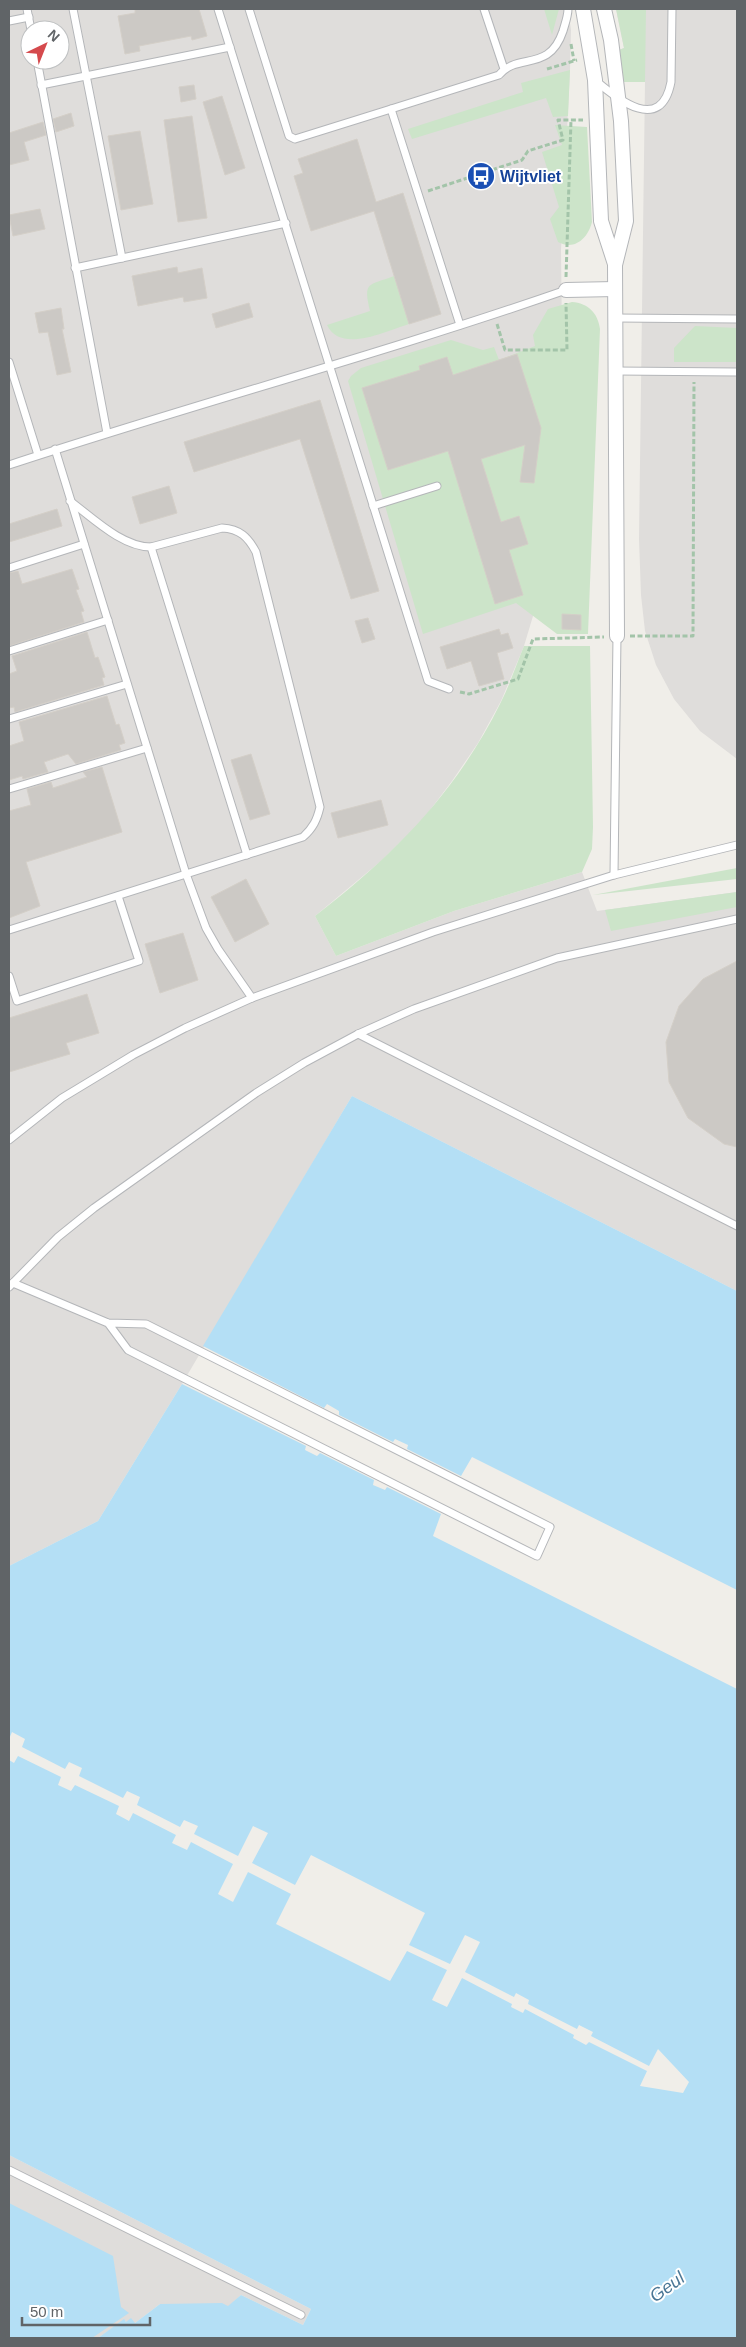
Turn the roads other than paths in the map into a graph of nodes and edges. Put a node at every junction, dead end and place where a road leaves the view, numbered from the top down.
1 (27, 9) edge
2 (73, 9) edge
3 (218, 9) edge
4 (249, 9) edge
5 (484, 9) edge
6 (568, 9) edge
7 (583, 9) edge
8 (604, 9) edge
9 (672, 9) edge
10 (29, 17) junction
11 (29, 20) edge
12 (9, 21) edge
13 (230, 46) junction
14 (504, 69) junction
15 (39, 70) edge
16 (87, 76) junction
17 (595, 80) junction
18 (42, 85) junction
19 (618, 100) junction
20 (391, 109) junction
21 (286, 223) junction
22 (122, 258) junction
23 (615, 265) junction
24 (76, 268) junction
25 (615, 289) junction
26 (566, 290) joint
27 (616, 318) junction
28 (737, 319) edge
29 (460, 325) junction
30 (9, 362) edge
31 (330, 365) junction
32 (616, 371) junction
33 (737, 372) edge
34 (106, 433) junction
35 (54, 449) junction
36 (38, 455) junction
37 (9, 465) edge
38 (437, 486) dead end
39 (70, 501) junction
40 (373, 506) junction
41 (84, 544) junction
42 (151, 547) junction
43 (9, 568) edge
44 (108, 620) junction
45 (617, 636) joint
46 (9, 651) edge
47 (127, 684) junction
48 (449, 689) dead end
49 (9, 719) edge
50 (147, 748) junction
51 (9, 789) edge
52 (737, 845) edge
53 (247, 855) junction
54 (186, 874) junction
55 (614, 875) junction
56 (118, 896) junction
57 (737, 919) edge
58 (9, 930) edge
59 (9, 976) edge
60 (252, 998) junction
61 (358, 1034) junction
62 (9, 1140) edge
63 (737, 1226) edge
64 (11, 1285) edge
65 (108, 1323) junction
66 (9, 2170) edge
67 (301, 2315) dead end

1 - 10 lane
2 - 16 lane
3 - 13 lane
4 - 20 lane
5 - 14 lane
6 - 14 lane
7 - 17 street
8 - 19 street
9 - 19 lane
10 - 11 lane
10 - 12 lane
13 - 16 lane
13 - 21 lane
14 - 20 lane
15 - 18 lane
16 - 18 lane
16 - 22 lane
17 - 19 lane
17 - 23 street
18 - 24 lane
19 - 23 street
20 - 29 lane
21 - 22 lane
21 - 31 lane
22 - 24 lane
23 - 25 street
24 - 34 lane
25 - 26 street
25 - 27 street
26 - 29 lane
27 - 28 lane
27 - 32 street
29 - 31 lane
30 - 36 lane
31 - 34 lane
31 - 40 lane
32 - 33 lane
32 - 45 street
34 - 35 lane
35 - 36 lane
35 - 39 lane
36 - 37 lane
38 - 40 lane
39 - 41 lane
39 - 42 lane
40 - 48 lane
41 - 43 lane
41 - 44 lane
42 - 53 lane
42 - 53 lane
44 - 46 lane
44 - 47 lane
45 - 55 lane
47 - 49 lane
47 - 50 lane
50 - 51 lane
50 - 54 lane
52 - 55 lane
53 - 54 lane
54 - 56 lane
54 - 60 lane
55 - 60 lane
56 - 58 lane
56 - 59 lane
57 - 61 lane
60 - 62 lane
61 - 63 lane
61 - 64 lane
64 - 65 lane
65 - 65 lane
66 - 67 lane

